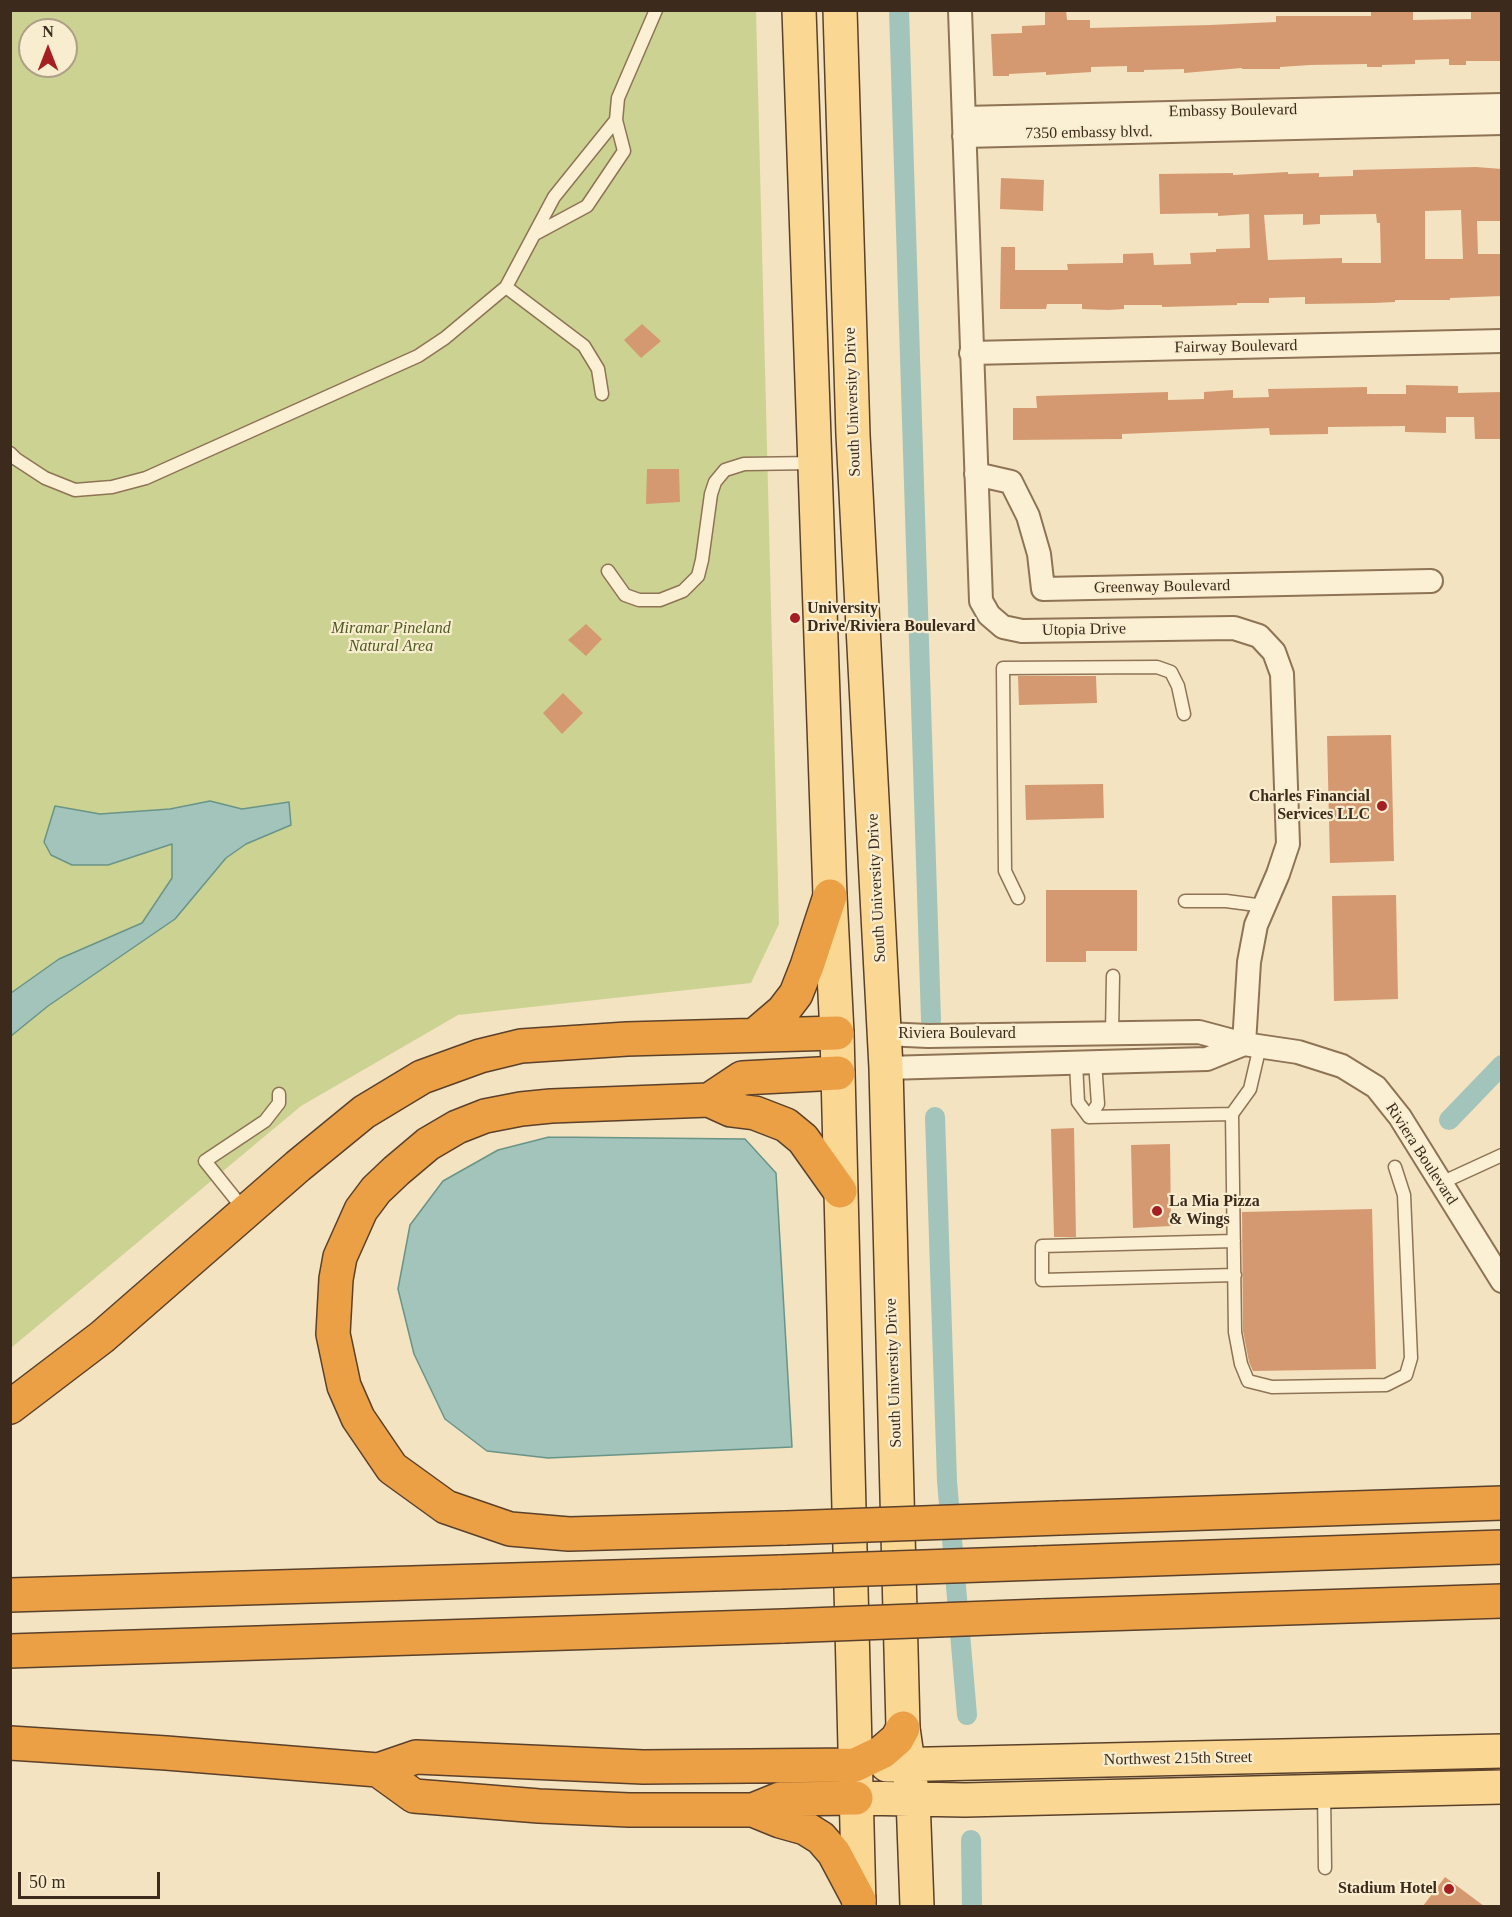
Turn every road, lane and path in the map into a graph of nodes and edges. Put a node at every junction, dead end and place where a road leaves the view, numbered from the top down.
1 (656, 10) edge
2 (799, 10) edge
3 (840, 10) edge
4 (960, 10) edge
5 (1502, 105) edge
6 (616, 120) junction
7 (1502, 123) edge
8 (964, 127) junction
9 (534, 234) junction
10 (506, 287) junction
11 (1502, 341) edge
12 (971, 353) junction
13 (602, 394) dead end
14 (10, 453) edge
15 (815, 462) junction
16 (976, 474) junction
17 (608, 571) dead end
18 (1431, 581) dead end
19 (1184, 714) dead end
20 (830, 896) junction
21 (1018, 898) dead end
22 (1185, 901) dead end
23 (1264, 906) junction
24 (1113, 976) dead end
25 (837, 1033) junction
26 (1112, 1033) junction
27 (885, 1034) junction
28 (755, 1035) junction
29 (1252, 1045) junction
30 (1085, 1063) junction
31 (886, 1068) junction
32 (838, 1073) junction
33 (279, 1094) dead end
34 (709, 1100) junction
35 (1232, 1114) junction
36 (1089, 1117) junction
37 (1502, 1155) edge
38 (1395, 1167) dead end
39 (1441, 1183) junction
40 (840, 1191) junction
41 (246, 1212) junction
42 (1234, 1241) junction
43 (1235, 1275) junction
44 (1502, 1281) edge
45 (10, 1407) edge
46 (1502, 1503) edge
47 (1502, 1547) edge
48 (10, 1595) edge
49 (1502, 1601) edge
50 (10, 1651) edge
51 (903, 1728) junction
52 (10, 1743) edge
53 (1502, 1751) edge
54 (855, 1765) junction
55 (907, 1765) junction
56 (378, 1770) junction
57 (1502, 1787) edge
58 (1324, 1791) junction
59 (856, 1798) junction
60 (913, 1798) junction
61 (753, 1810) junction
62 (1325, 1868) dead end
63 (859, 1903) edge
64 (917, 1906) edge

1 - 6 lane
2 - 15 main road
3 - 27 main road, South University Drive
4 - 8 street, Utopia Drive
5 - 8 street, Embassy Boulevard
6 - 9 lane
6 - 9 lane
7 - 8 street, 7350 embassy blvd.
8 - 12 street, Utopia Drive
9 - 10 lane
10 - 13 lane
10 - 14 lane
11 - 12 street, Fairway Boulevard
12 - 16 street, Utopia Drive
15 - 17 lane
15 - 20 main road
16 - 18 street, Greenway Boulevard
16 - 23 street, Utopia Drive
19 - 21 lane
20 - 25 main road
20 - 28 highway
22 - 23 lane
23 - 29 street, Utopia Drive
24 - 26 lane
25 - 27 main road
25 - 28 highway
25 - 32 main road
26 - 27 street, Riviera Boulevard
26 - 29 street, Riviera Boulevard
27 - 31 main road, South University Drive
28 - 41 highway
29 - 30 street, Riviera Boulevard
29 - 35 lane
29 - 39 street, Riviera Boulevard
30 - 31 street, Riviera Boulevard
30 - 36 lane
30 - 36 lane
31 - 32 main road
31 - 51 main road, South University Drive
32 - 34 highway
32 - 40 main road
33 - 41 lane
34 - 40 highway
34 - 46 highway, bridge
35 - 36 lane
35 - 42 lane
37 - 39 lane
38 - 43 lane
39 - 44 street, Riviera Boulevard
40 - 54 main road
41 - 45 highway
42 - 43 lane
42 - 43 lane
47 - 48 highway, bridge
49 - 50 highway, bridge
51 - 54 highway
51 - 55 main road, South University Drive
52 - 56 highway
53 - 55 main road, Northwest 215th Street
54 - 55 main road, Northwest 215th Street
54 - 56 highway
54 - 59 main road
55 - 60 main road, South University Drive
56 - 61 highway
57 - 58 main road
58 - 60 main road
58 - 62 lane
59 - 60 main road
59 - 61 highway
59 - 63 main road
60 - 64 main road, South University Drive
61 - 63 highway

